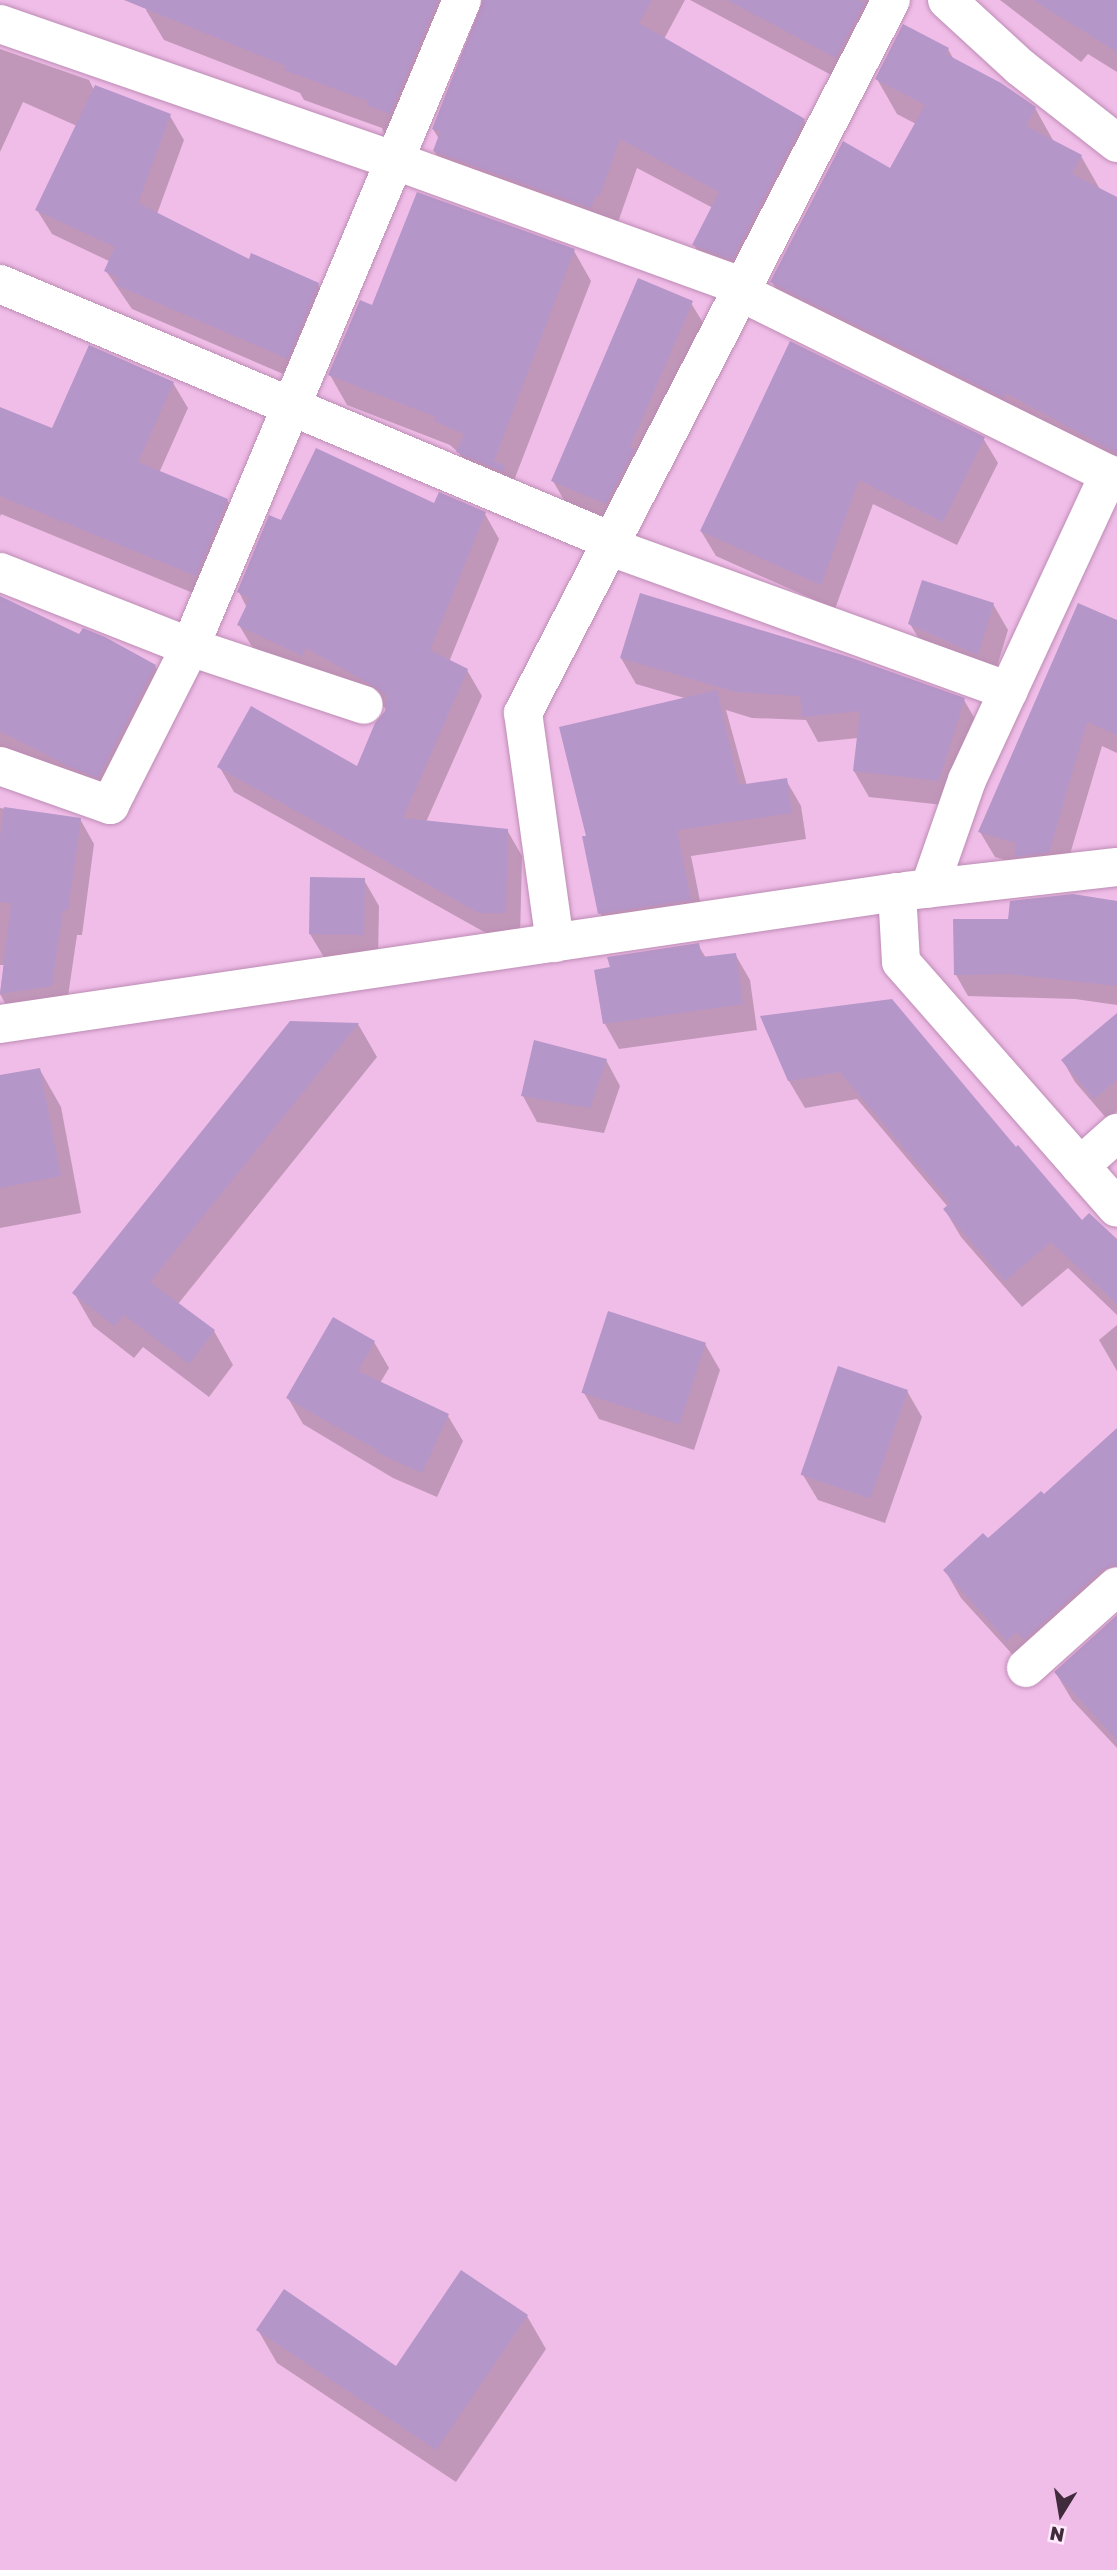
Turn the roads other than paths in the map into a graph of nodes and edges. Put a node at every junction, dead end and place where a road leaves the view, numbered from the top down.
1 (462, 0) edge
2 (891, 0) edge
3 (947, 0) edge
4 (0, 24) edge
5 (1117, 143) edge
6 (395, 161) junction
7 (0, 284) edge
8 (738, 291) junction
9 (292, 407) junction
10 (609, 543) junction
11 (0, 572) edge
12 (190, 647) junction
13 (1009, 691) junction
14 (364, 705) dead end
15 (0, 766) edge
16 (1117, 867) edge
17 (913, 891) junction
18 (555, 943) junction
19 (0, 1024) edge
20 (1117, 1133) edge
21 (1080, 1166) junction
22 (1117, 1208) edge
23 (1117, 1586) edge
24 (1026, 1668) dead end

1 - 6 street
2 - 8 street
3 - 5 street
4 - 6 street
6 - 8 street
6 - 9 street
7 - 9 street
8 - 10 street
8 - 13 street
9 - 10 street
9 - 12 street
10 - 13 street
10 - 18 street
11 - 12 street
12 - 14 street
12 - 15 street
13 - 17 street
16 - 17 street
17 - 18 street
17 - 21 street
18 - 19 street
20 - 21 street
21 - 22 street
23 - 24 street

